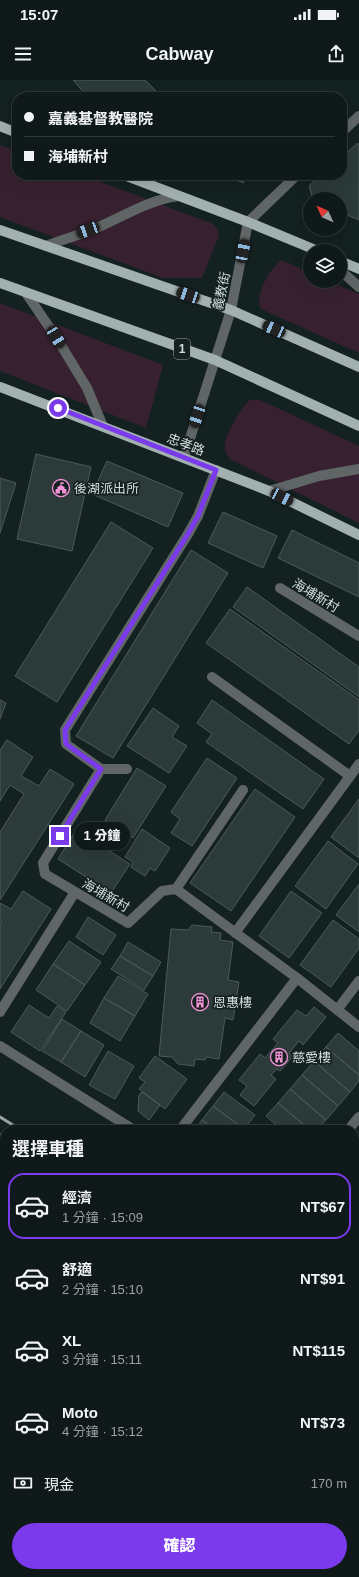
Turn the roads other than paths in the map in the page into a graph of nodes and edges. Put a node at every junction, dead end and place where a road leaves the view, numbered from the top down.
1 (359, 116) edge
2 (0, 126) edge
3 (347, 127) edge
4 (12, 130) edge
5 (137, 180) edge
6 (292, 180) edge
7 (178, 196) junction
8 (248, 222) junction
9 (0, 230) edge
10 (301, 244) edge
11 (46, 246) junction
12 (347, 264) edge
13 (359, 269) edge
14 (347, 276) edge
15 (0, 283) edge
16 (359, 287) edge
17 (26, 293) junction
18 (231, 310) junction
19 (215, 360) junction
20 (359, 367) edge
21 (0, 387) edge
22 (102, 424) junction
23 (359, 426) edge
24 (184, 457) junction
25 (359, 469) edge
26 (216, 470) junction
27 (269, 491) junction
28 (359, 535) edge
29 (280, 588) dead end
30 (359, 636) edge
31 (212, 677) dead end
32 (359, 764) edge
33 (101, 769) junction
34 (128, 769) dead end
35 (350, 776) junction
36 (243, 790) dead end
37 (176, 889) junction
38 (74, 892) junction
39 (235, 933) junction
40 (297, 978) junction
41 (359, 981) edge
42 (337, 1010) junction
43 (0, 1012) edge
44 (359, 1027) edge
45 (0, 1046) edge
46 (126, 1125) edge
47 (184, 1125) edge

1 - 3 street
2 - 4 main road
5 - 7 main road
6 - 8 street
7 - 8 main road
7 - 11 street
8 - 10 main road
8 - 18 street, 義教街
9 - 11 main road
11 - 18 main road
12 - 13 main road
14 - 16 street
15 - 17 main road, 1
17 - 19 main road, 1
17 - 22 street
18 - 19 street, 義教街
18 - 20 main road
19 - 23 main road, 1
19 - 24 street, 義教街
21 - 22 main road, 忠孝路
22 - 24 main road, 忠孝路
24 - 26 main road, 忠孝路
25 - 27 street
26 - 27 main road, 忠孝路
26 - 33 street
27 - 28 main road, 忠孝路
29 - 30 street, 海埔新村
31 - 35 street
32 - 35 street
33 - 34 street
33 - 38 street, 海埔新村
35 - 39 street
36 - 37 street
37 - 38 street, 海埔新村
37 - 39 street
38 - 43 street
39 - 40 street
40 - 42 street
40 - 47 street
41 - 42 street
42 - 44 street
45 - 46 street

